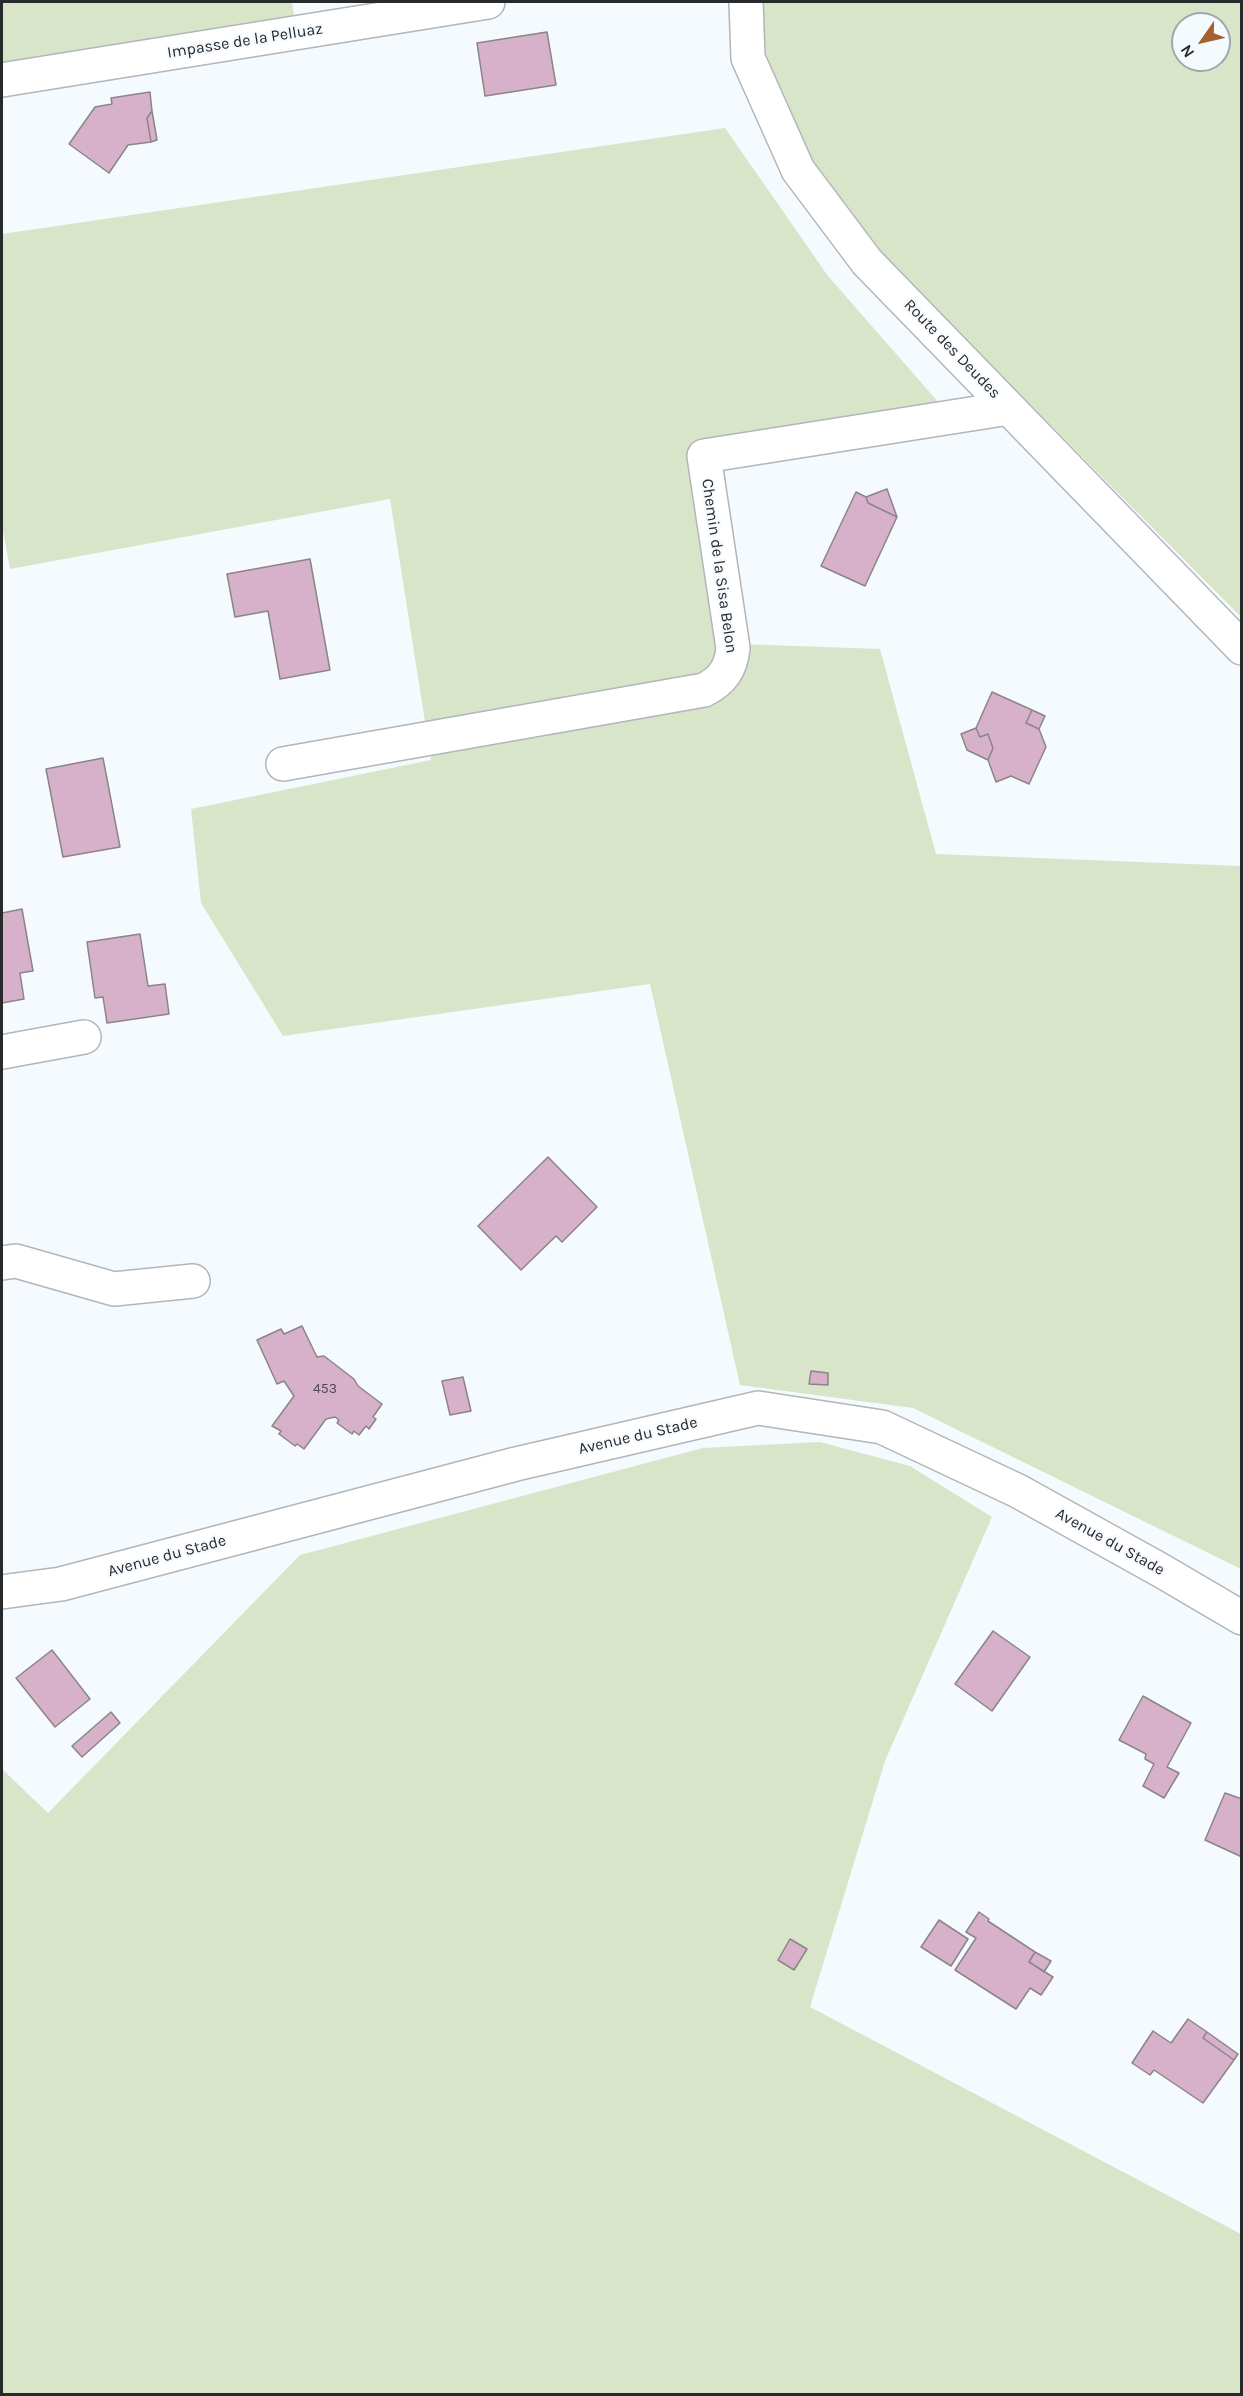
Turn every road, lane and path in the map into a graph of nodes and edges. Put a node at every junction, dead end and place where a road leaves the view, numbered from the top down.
1 (488, 2) edge
2 (746, 2) edge
3 (2, 80) edge
4 (1009, 408) junction
5 (1242, 648) edge
6 (283, 764) dead end
7 (84, 1038) dead end
8 (2, 1052) edge
9 (2, 1263) edge
10 (193, 1281) dead end
11 (2, 1592) edge
12 (1242, 1618) edge

1 - 3 street, Impasse de la Pelluaz
2 - 4 street, Route des Deudes
4 - 5 street, Route des Deudes
4 - 6 street, Chemin de la Sisa Belon
7 - 8 street
9 - 10 street
11 - 12 street, Avenue du Stade

